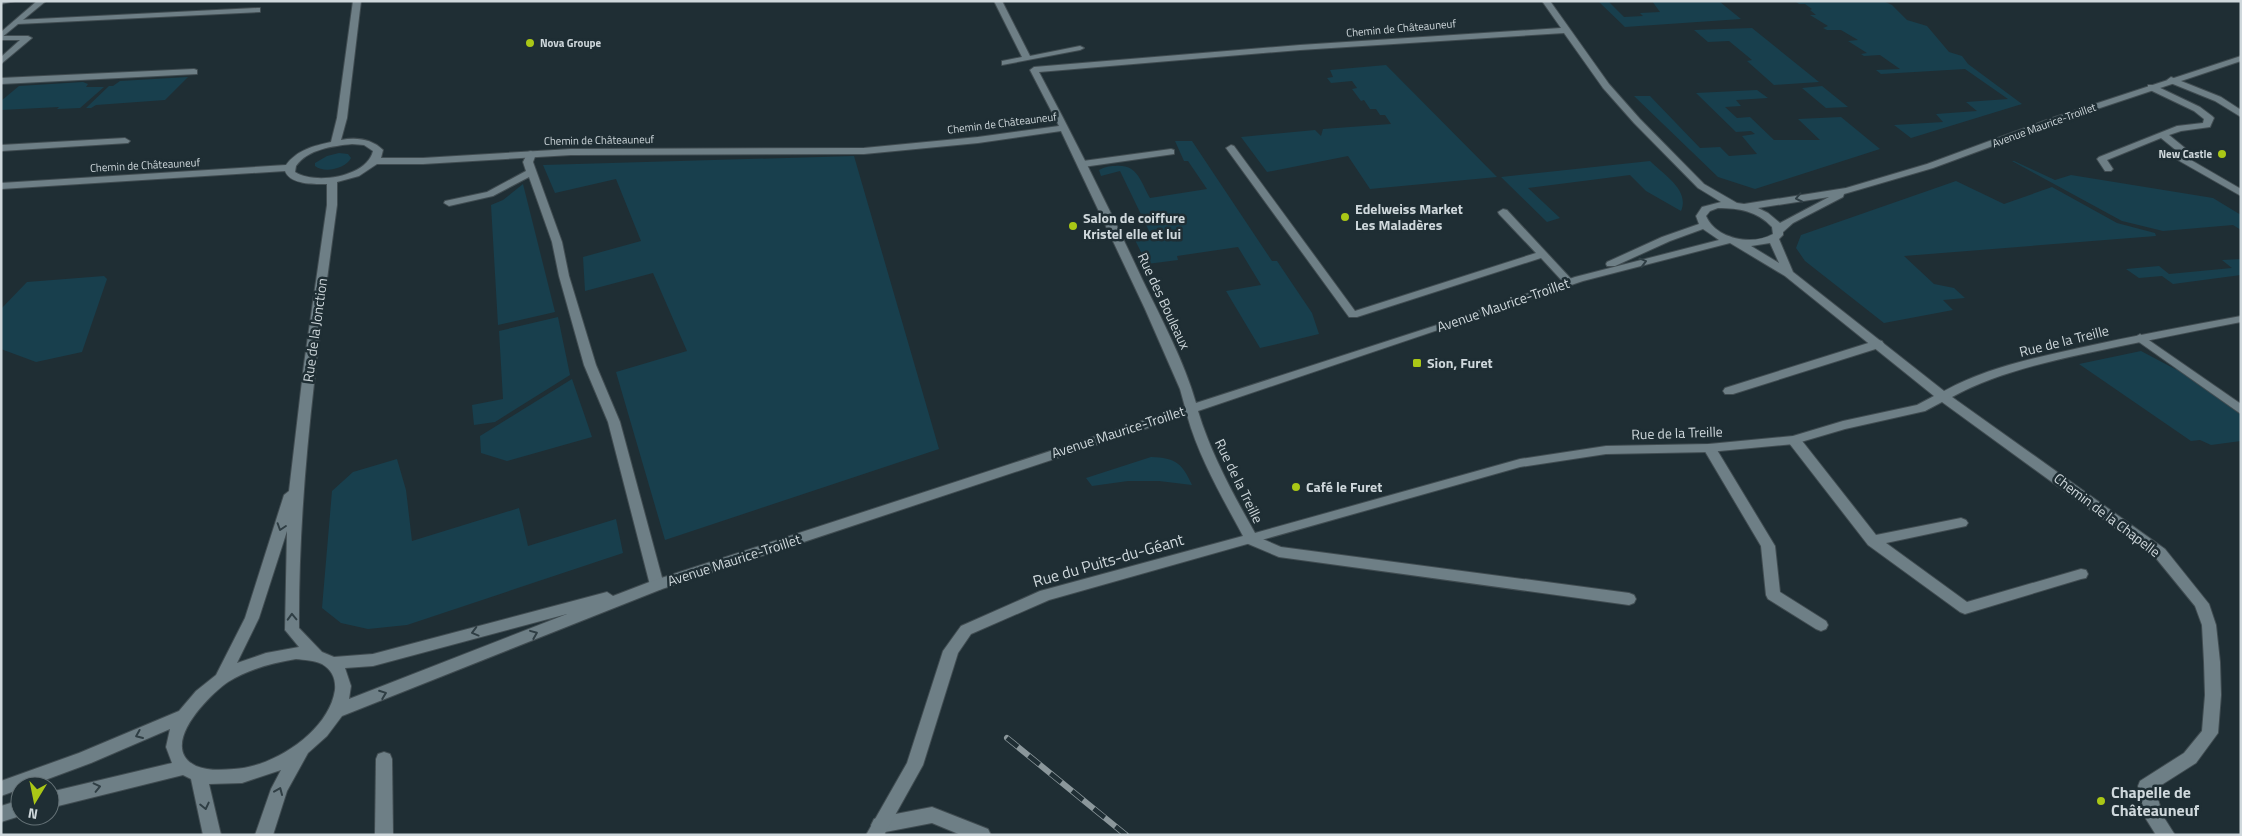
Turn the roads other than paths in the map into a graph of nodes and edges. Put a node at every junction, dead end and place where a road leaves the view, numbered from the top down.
1 (11, 1) edge
2 (42, 1) edge
3 (357, 1) edge
4 (998, 1) edge
5 (1546, 1) edge
6 (1, 2) edge
7 (257, 10) dead end
8 (17, 22) junction
9 (1567, 30) junction
10 (1, 37) edge
11 (1080, 48) dead end
12 (1027, 58) junction
13 (2241, 58) edge
14 (1, 62) edge
15 (1005, 62) dead end
16 (194, 72) dead end
17 (2171, 80) junction
18 (1, 81) edge
19 (2151, 87) junction
20 (2241, 114) edge
21 (1064, 128) junction
22 (2162, 134) junction
23 (125, 141) dead end
24 (335, 143) junction
25 (1, 148) edge
26 (1231, 148) dead end
27 (1171, 152) dead end
28 (531, 154) junction
29 (374, 162) junction
30 (1083, 164) junction
31 (289, 168) junction
32 (2108, 169) dead end
33 (531, 172) junction
34 (332, 180) junction
35 (1, 186) edge
36 (1701, 186) junction
37 (1847, 191) junction
38 (2241, 193) edge
39 (449, 203) dead end
40 (1738, 206) junction
41 (1706, 209) junction
42 (1503, 212) dead end
43 (1704, 225) junction
44 (1776, 235) junction
45 (1734, 241) junction
46 (1543, 254) junction
47 (1789, 274) junction
48 (1574, 280) junction
49 (2241, 319) edge
50 (2140, 338) junction
51 (1878, 344) junction
52 (1729, 391) dead end
53 (1944, 396) junction
54 (1192, 408) junction
55 (2241, 410) edge
56 (1794, 440) junction
57 (1709, 448) junction
58 (296, 480) junction
59 (1961, 522) dead end
60 (1250, 539) junction
61 (1873, 541) junction
62 (2082, 574) dead end
63 (657, 585) junction
64 (1629, 599) dead end
65 (1821, 625) dead end
66 (316, 656) junction
67 (332, 663) junction
68 (222, 679) junction
69 (337, 711) junction
70 (184, 716) junction
71 (302, 750) junction
72 (384, 759) dead end
73 (183, 768) junction
74 (199, 777) junction
75 (1, 789) edge
76 (60, 798) edge
77 (878, 830) edge
78 (212, 835) edge
79 (264, 835) edge
80 (384, 835) edge
81 (982, 835) edge
82 (2166, 835) edge

1 - 6 street
2 - 8 street
3 - 24 street
4 - 12 street
5 - 9 street
7 - 8 street
8 - 10 street
9 - 21 street, Chemin de Châteauneuf
9 - 36 street
10 - 14 street
11 - 12 street
12 - 15 street
13 - 17 street, Avenue Maurice-Troillet
16 - 18 street
17 - 19 street, Avenue Maurice-Troillet
17 - 20 street
19 - 22 street
19 - 37 street, Avenue Maurice-Troillet
21 - 28 street, Chemin de Châteauneuf
21 - 30 street, Rue des Bouleaux
22 - 32 street
22 - 38 street
23 - 25 street
24 - 29 street
24 - 31 street
26 - 46 street
27 - 30 street
28 - 29 street, Chemin de Châteauneuf
28 - 33 street
29 - 34 street
30 - 54 street, Rue des Bouleaux
31 - 34 street
31 - 35 street, Chemin de Châteauneuf
33 - 39 street
33 - 63 street
34 - 58 street, Rue de la Jonction
36 - 40 street
36 - 41 street
37 -> 40 street, Avenue Maurice-Troillet
37 - 44 street, Avenue Maurice-Troillet
40 - 41 street, Avenue Maurice-Troillet
40 - 44 street
41 - 43 street
42 - 46 street
43 - 45 street, Chemin de la Chapelle
43 - 48 street, Avenue Maurice-Troillet
44 - 45 street
44 - 47 street, Chemin de la Chapelle
45 - 47 street, Chemin de la Chapelle
48 -> 45 street, Avenue Maurice-Troillet
46 - 48 street
47 - 51 street, Chemin de la Chapelle
48 - 54 street, Avenue Maurice-Troillet
49 - 50 street, Rue de la Treille
50 - 53 street, Rue de la Treille
50 - 55 street
51 - 52 street
51 - 53 street, Chemin de la Chapelle
53 - 56 street, Rue de la Treille
53 - 82 street, Chemin de la Chapelle
54 - 60 street, Rue de la Treille
54 - 63 street, Avenue Maurice-Troillet
56 - 57 street, Rue de la Treille
56 - 61 street
57 - 60 street, Rue de la Treille
57 - 65 street
66 -> 58 street, Rue de la Jonction
58 -> 68 street, Rue de la Jonction
59 - 61 street
60 - 64 street
60 - 77 street, Rue du Puits-du-Géant
61 - 62 street
63 -> 67 street, Avenue Maurice-Troillet
69 -> 63 street, Avenue Maurice-Troillet
66 - 67 street
66 - 68 street
67 - 69 street
68 - 70 street
69 - 71 street
70 - 73 street
70 -> 75 street
71 - 74 street
79 -> 71 street
72 - 80 street
73 - 74 street
76 -> 73 street
74 -> 78 street
77 - 81 street

